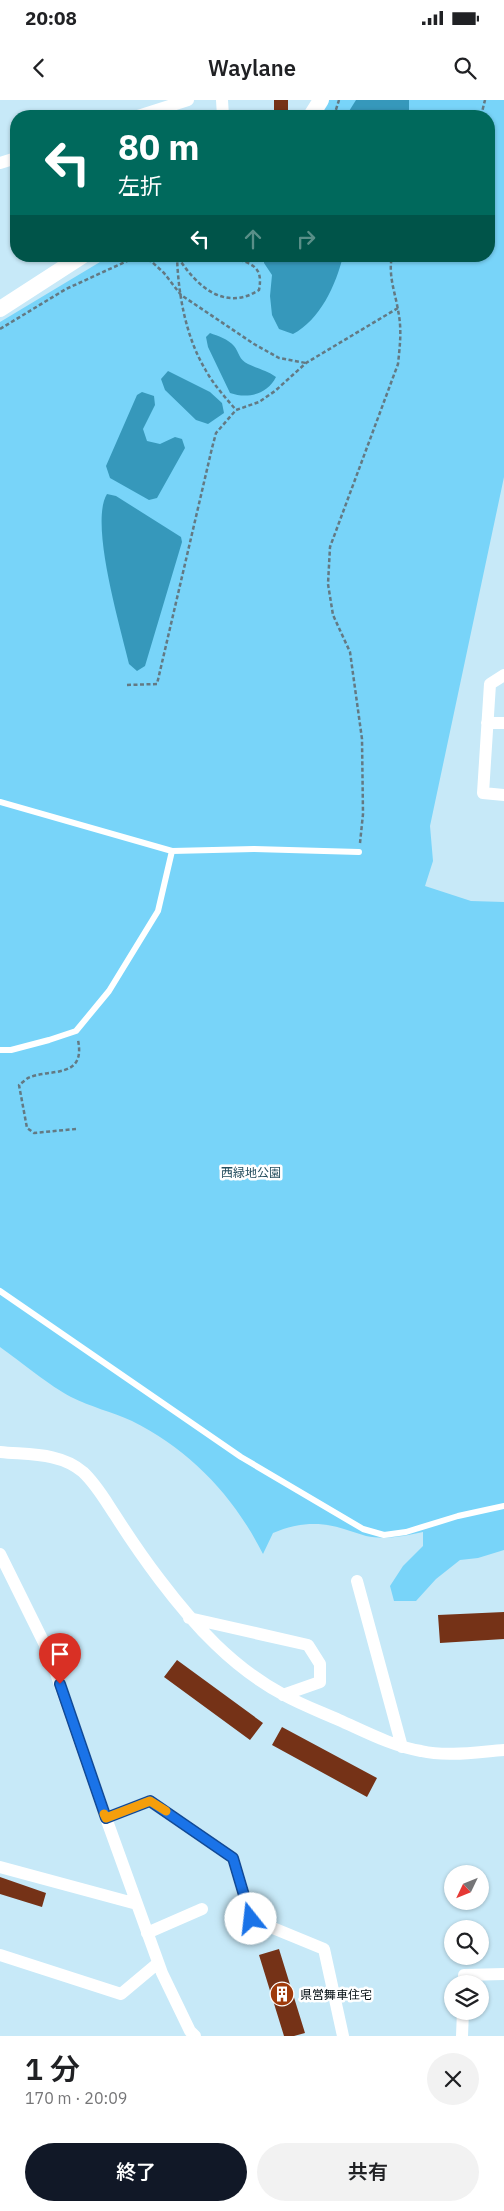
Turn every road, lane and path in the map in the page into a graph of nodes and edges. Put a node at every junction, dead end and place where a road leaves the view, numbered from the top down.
1 (188, 100) edge
2 (157, 110) edge
3 (73, 262) edge
4 (125, 262) edge
5 (150, 262) edge
6 (178, 262) edge
7 (181, 262) edge
8 (248, 262) edge
9 (391, 262) edge
10 (181, 295) junction
11 (398, 308) junction
12 (0, 309) edge
13 (0, 329) edge
14 (306, 363) junction
15 (236, 410) junction
16 (504, 675) edge
17 (127, 685) dead end
18 (487, 723) junction
19 (504, 723) edge
20 (504, 795) edge
21 (0, 802) edge
22 (172, 851) junction
23 (359, 852) joint
24 (76, 1031) junction
25 (0, 1050) edge
26 (76, 1129) dead end
27 (0, 1291) edge
28 (0, 1452) edge
29 (504, 1506) edge
30 (2, 1561) edge
31 (358, 1582) dead end
32 (188, 1618) junction
33 (283, 1695) junction
34 (402, 1747) junction
35 (504, 1750) edge
36 (106, 1818) junction
37 (0, 1868) edge
38 (137, 1904) junction
39 (202, 1909) dead end
40 (148, 1933) junction
41 (0, 1955) edge
42 (158, 1963) junction
43 (504, 1974) edge
44 (464, 1975) edge
45 (463, 2020) edge
46 (195, 2036) edge
47 (343, 2036) edge
48 (462, 2036) edge

1 - 2 street
3 - 12 street
4 - 13 path
5 - 10 path
6 - 10 path
7 - 8 path
9 - 11 path
10 - 14 path
10 - 15 path
11 - 14 path
11 - 23 path
14 - 15 path
15 - 17 path
16 - 18 street
18 - 19 street
18 - 20 street
21 - 22 lane
22 - 23 lane
22 - 24 lane
24 - 25 lane
24 - 26 path
27 - 29 lane
28 - 32 street
30 - 36 street
31 - 34 street
32 - 33 street
32 - 33 street
33 - 34 street
34 - 35 street
36 - 38 street
36 - 47 street
37 - 38 street
38 - 40 street
39 - 40 street
40 - 42 street
41 - 42 street
42 - 46 street
43 - 44 street
45 - 48 street

